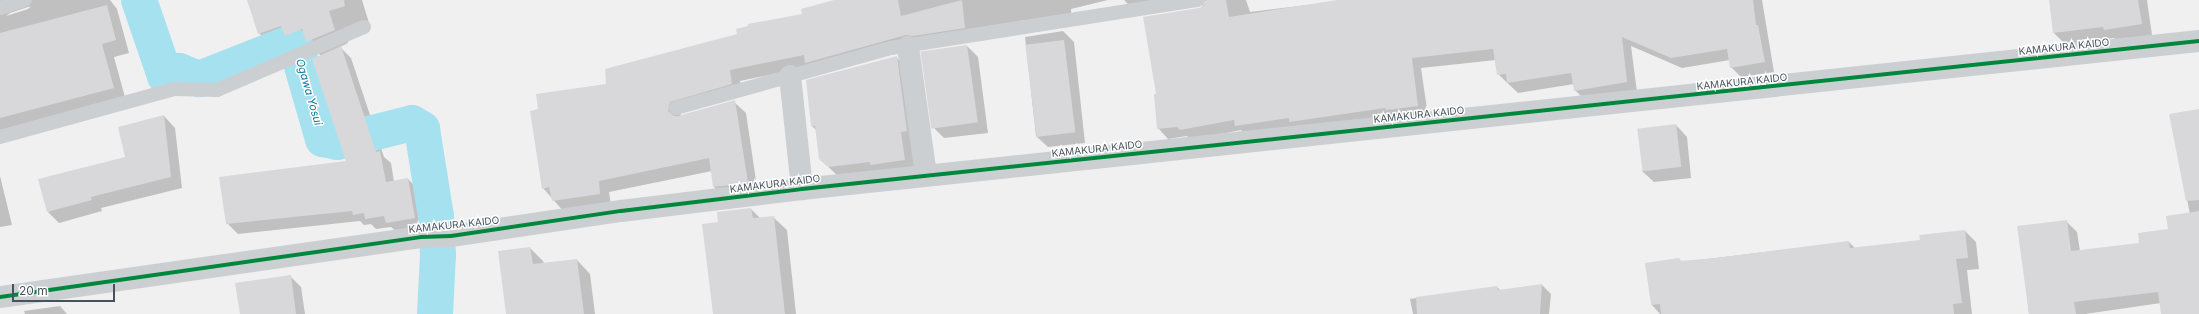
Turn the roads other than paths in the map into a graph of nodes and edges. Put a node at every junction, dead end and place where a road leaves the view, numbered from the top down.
1 (25, 0) edge
2 (1198, 0) edge
3 (0, 8) edge
4 (364, 27) dead end
5 (2199, 41) edge
6 (908, 47) junction
7 (790, 76) junction
8 (676, 108) dead end
9 (0, 137) edge
10 (926, 175) junction
11 (802, 189) junction
12 (0, 298) edge

1 - 3 lane
2 - 6 lane
4 - 9 lane
5 - 10 street, KAMAKURA KAIDO
6 - 7 lane
6 - 10 street
7 - 8 lane
7 - 11 street
10 - 11 street, KAMAKURA KAIDO
11 - 12 street, KAMAKURA KAIDO

